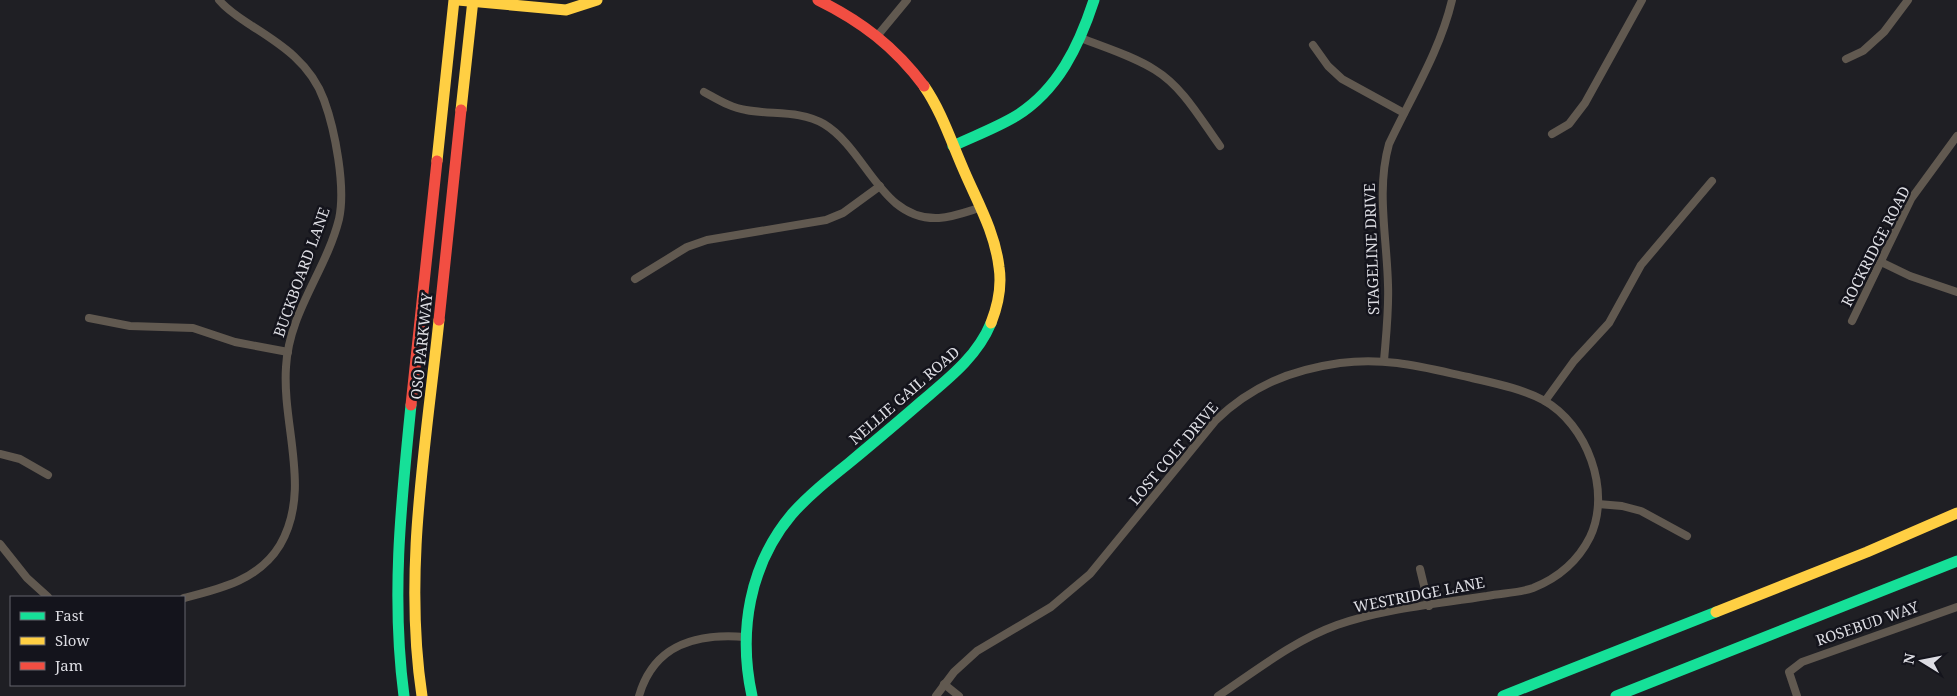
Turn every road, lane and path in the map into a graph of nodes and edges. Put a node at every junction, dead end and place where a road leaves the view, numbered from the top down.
1 (219, 0) edge
2 (454, 0) edge
3 (458, 0) edge
4 (597, 0) edge
5 (818, 0) edge
6 (907, 0) edge
7 (1094, 0) edge
8 (1452, 0) edge
9 (1642, 0) edge
10 (1908, 0) edge
11 (473, 1) edge
12 (878, 35) junction
13 (1081, 38) junction
14 (1313, 44) dead end
15 (1846, 59) dead end
16 (704, 92) dead end
17 (1404, 113) junction
18 (1552, 134) dead end
19 (1957, 136) edge
20 (953, 146) junction
21 (1220, 146) dead end
22 (1712, 181) dead end
23 (880, 186) junction
24 (979, 208) junction
25 (1881, 262) junction
26 (635, 279) dead end
27 (1957, 292) edge
28 (89, 318) dead end
29 (1852, 321) dead end
30 (288, 352) junction
31 (1384, 361) junction
32 (1545, 401) junction
33 (0, 454) edge
34 (48, 475) dead end
35 (1598, 504) junction
36 (1957, 513) edge
37 (1687, 536) dead end
38 (0, 544) edge
39 (1957, 561) edge
40 (1420, 569) dead end
41 (47, 596) edge
42 (185, 598) edge
43 (1429, 606) junction
44 (1957, 607) edge
45 (745, 637) junction
46 (944, 684) junction
47 (404, 696) edge
48 (422, 696) edge
49 (639, 696) edge
50 (752, 696) edge
51 (936, 696) edge
52 (959, 696) edge
53 (1218, 696) edge
54 (1503, 696) edge
55 (1616, 696) edge
56 (1797, 696) edge

1 - 30 street, BUCKBOARD LANE
2 - 47 main road, OSO PARKWAY
3 - 11 main road
4 - 11 main road
5 - 12 main road, NELLIE GAIL ROAD
6 - 12 street
7 - 13 main road
8 - 17 street, STAGELINE DRIVE
9 - 18 street
10 - 15 street
11 - 48 main road, OSO PARKWAY
12 - 20 main road, NELLIE GAIL ROAD
13 - 20 main road
13 - 21 street
14 - 17 street
16 - 23 street
17 - 31 street, STAGELINE DRIVE
19 - 25 street, ROCKRIDGE ROAD
20 - 24 main road, NELLIE GAIL ROAD
22 - 32 street
23 - 24 street
23 - 26 street
24 - 45 main road, NELLIE GAIL ROAD
25 - 27 street
25 - 29 street, ROCKRIDGE ROAD
28 - 30 street
30 - 42 street, BUCKBOARD LANE
31 - 32 street, LOST COLT DRIVE
31 - 46 street, LOST COLT DRIVE
32 - 35 street, LOST COLT DRIVE
33 - 34 street
35 - 37 street
35 - 43 street, WESTRIDGE LANE
36 - 54 main road
38 - 41 street
39 - 55 main road
40 - 43 street
43 - 53 street, WESTRIDGE LANE
44 - 56 street, ROSEBUD WAY
45 - 49 street
45 - 50 main road, NELLIE GAIL ROAD
46 - 51 street, LOST COLT DRIVE
46 - 52 street

